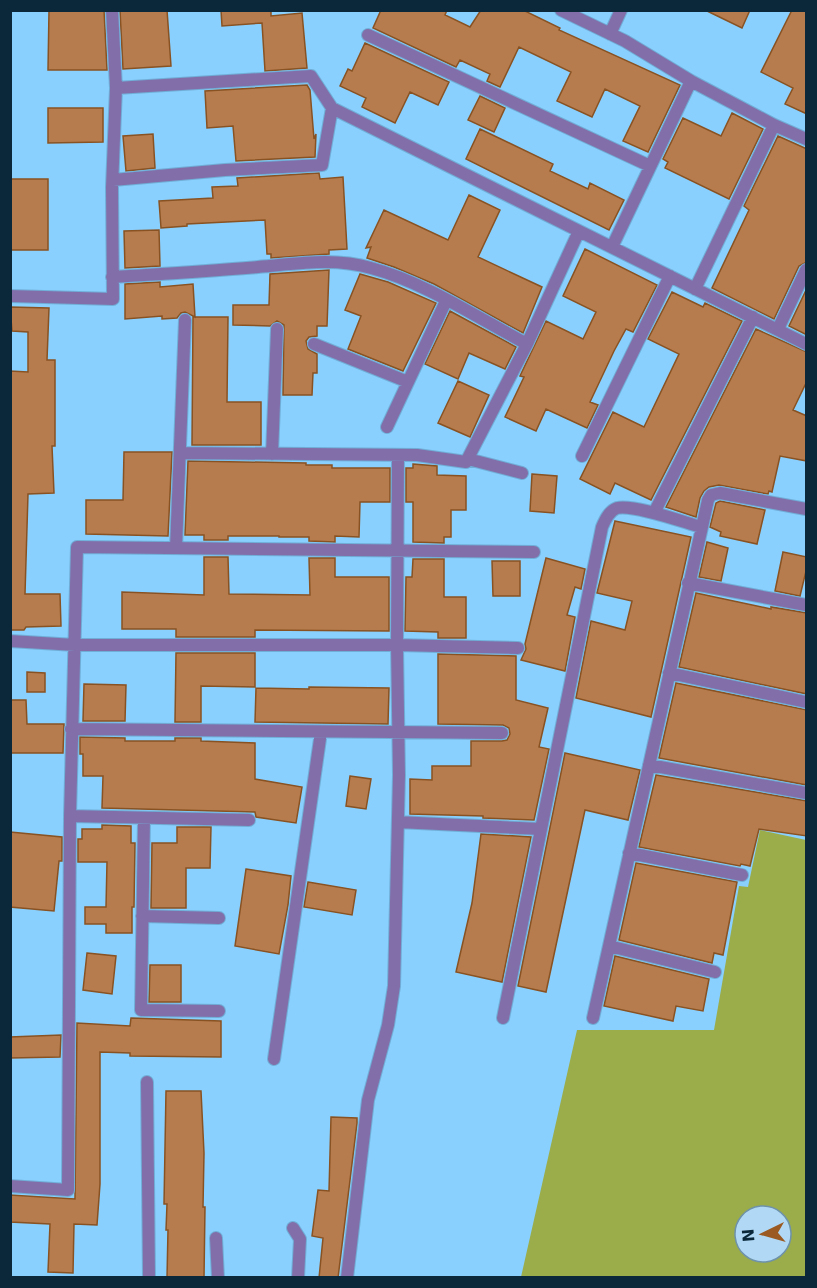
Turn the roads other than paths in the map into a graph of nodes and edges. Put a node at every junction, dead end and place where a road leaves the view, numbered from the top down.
1 (112, 10) edge
2 (561, 10) edge
3 (621, 10) edge
4 (610, 34) junction
5 (368, 36) dead end
6 (691, 81) junction
7 (116, 88) junction
8 (332, 108) junction
9 (774, 125) junction
10 (807, 139) edge
11 (650, 166) junction
12 (113, 180) junction
13 (579, 231) junction
14 (612, 247) junction
15 (807, 270) edge
16 (670, 276) junction
17 (112, 277) junction
18 (695, 289) junction
19 (10, 296) edge
20 (446, 301) junction
21 (753, 317) junction
22 (185, 320) dead end
23 (277, 329) dead end
24 (778, 329) junction
25 (314, 344) dead end
26 (526, 344) junction
27 (807, 344) edge
28 (408, 382) junction
29 (387, 427) dead end
30 (180, 453) junction
31 (272, 454) junction
32 (398, 455) junction
33 (582, 456) dead end
34 (468, 459) junction
35 (522, 473) dead end
36 (807, 509) edge
37 (654, 513) junction
38 (701, 527) junction
39 (176, 548) junction
40 (398, 551) junction
41 (534, 552) dead end
42 (688, 583) junction
43 (807, 605) edge
44 (10, 641) edge
45 (75, 645) junction
46 (397, 645) junction
47 (518, 648) dead end
48 (669, 673) junction
49 (807, 702) edge
50 (71, 729) junction
51 (321, 732) junction
52 (398, 732) junction
53 (502, 733) dead end
54 (649, 765) junction
55 (807, 793) edge
56 (69, 816) junction
57 (144, 818) junction
58 (249, 819) dead end
59 (398, 822) junction
60 (541, 829) junction
61 (629, 853) junction
62 (742, 875) dead end
63 (142, 916) junction
64 (219, 918) dead end
65 (609, 946) junction
66 (715, 972) dead end
67 (219, 1011) dead end
68 (502, 1018) dead end
69 (593, 1018) dead end
70 (274, 1059) dead end
71 (147, 1082) dead end
72 (10, 1185) edge
73 (293, 1228) dead end
74 (216, 1238) dead end
75 (149, 1278) edge
76 (218, 1278) edge
77 (298, 1278) edge
78 (347, 1278) edge

1 - 7 street
2 - 4 street
3 - 4 street
4 - 6 street
5 - 11 street
6 - 9 street
6 - 11 street
7 - 8 street
7 - 12 street
8 - 12 street
8 - 13 street
9 - 10 street
9 - 18 street
11 - 14 street
12 - 17 street
13 - 14 street
13 - 26 street
14 - 16 street
15 - 24 street
16 - 18 street
16 - 33 street
17 - 19 street
17 - 20 street
18 - 21 street
20 - 26 street
20 - 28 street
21 - 24 street
21 - 37 street
22 - 30 street
23 - 31 street
24 - 27 street
25 - 28 street
26 - 34 street
28 - 29 street
30 - 31 street
30 - 39 street
31 - 32 street
32 - 34 street
32 - 40 street
34 - 35 street
36 - 38 street
37 - 38 street
37 - 60 street
38 - 42 street
39 - 40 street
39 - 45 street
40 - 41 street
40 - 46 street
42 - 43 street
42 - 48 street
44 - 45 street
45 - 46 street
45 - 50 street
46 - 47 street
46 - 52 street
48 - 49 street
48 - 54 street
50 - 51 street
50 - 56 street
51 - 52 street
51 - 70 street
52 - 53 street
52 - 59 street
54 - 55 street
54 - 61 street
56 - 57 street
56 - 72 street
57 - 58 street
57 - 63 street
59 - 60 street
59 - 78 street
60 - 68 street
61 - 62 street
61 - 65 street
63 - 64 street
63 - 67 street
65 - 66 street
65 - 69 street
71 - 75 street
73 - 77 street
74 - 76 street

